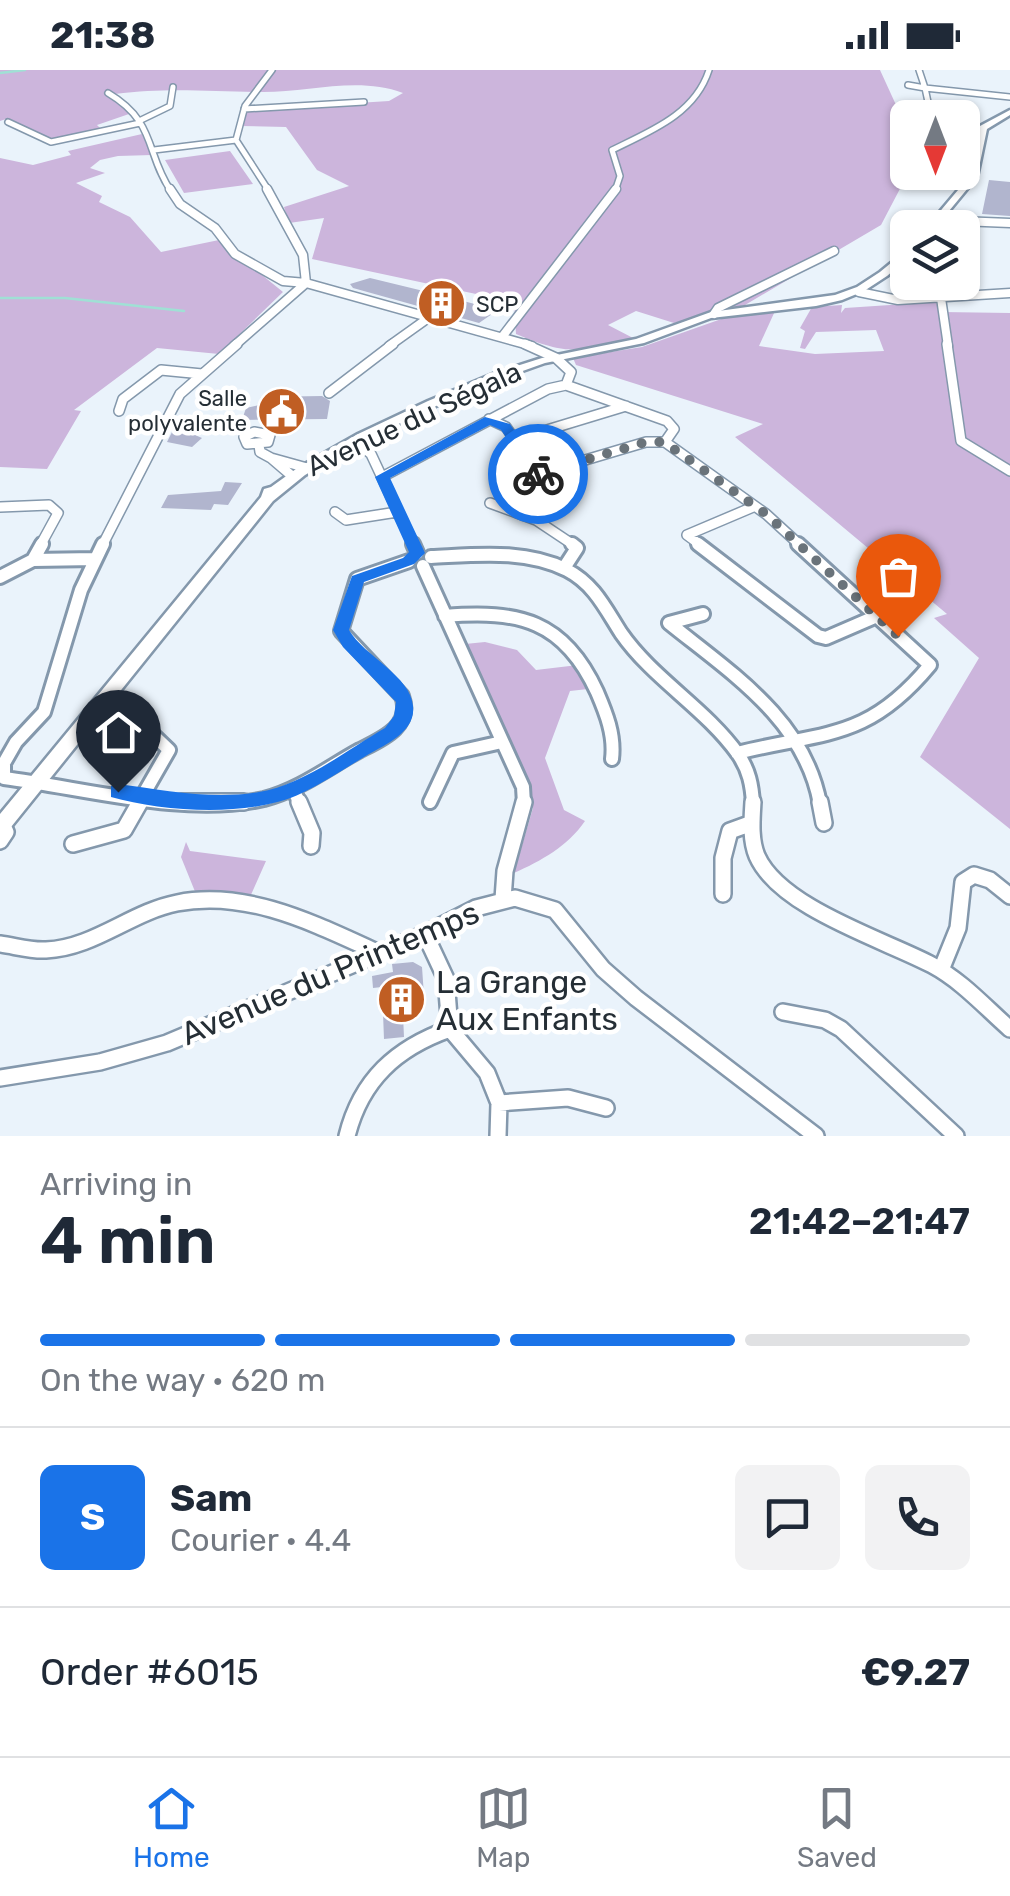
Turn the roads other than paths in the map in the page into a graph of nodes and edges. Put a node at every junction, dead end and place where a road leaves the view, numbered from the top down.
1 (272, 70) edge
2 (709, 70) edge
3 (919, 70) edge
4 (908, 86) dead end
5 (173, 87) dead end
6 (925, 88) junction
7 (108, 93) dead end
8 (1010, 97) edge
9 (928, 100) edge
10 (364, 102) dead end
11 (244, 109) junction
12 (1010, 112) edge
13 (8, 122) dead end
14 (140, 122) junction
15 (236, 140) junction
16 (154, 150) junction
17 (945, 210) edge
18 (980, 221) edge
19 (1010, 223) edge
20 (834, 252) dead end
21 (890, 270) edge
22 (306, 284) junction
23 (859, 292) junction
24 (1010, 293) edge
25 (980, 295) edge
26 (890, 298) edge
27 (941, 300) edge
28 (714, 314) junction
29 (432, 316) junction
30 (502, 337) junction
31 (556, 358) junction
32 (202, 374) junction
33 (566, 385) junction
34 (329, 393) dead end
35 (626, 406) junction
36 (119, 411) dead end
37 (490, 420) junction
38 (514, 440) junction
39 (357, 442) junction
40 (664, 442) junction
41 (259, 445) dead end
42 (271, 458) junction
43 (307, 468) junction
44 (1010, 471) edge
45 (292, 476) junction
46 (382, 477) junction
47 (490, 503) dead end
48 (0, 507) edge
49 (753, 507) junction
50 (334, 512) dead end
51 (397, 512) junction
52 (420, 559) junction
53 (33, 560) junction
54 (95, 560) junction
55 (564, 568) junction
56 (0, 577) edge
57 (703, 614) dead end
58 (446, 616) junction
59 (876, 616) junction
60 (148, 729) dead end
61 (798, 738) junction
62 (502, 742) junction
63 (737, 752) junction
64 (612, 759) dead end
65 (2, 778) edge
66 (38, 781) junction
67 (293, 789) junction
68 (144, 795) junction
69 (430, 802) dead end
70 (752, 823) junction
71 (824, 824) dead end
72 (1, 831) edge
73 (73, 844) dead end
74 (312, 846) dead end
75 (722, 894) dead end
76 (1010, 896) edge
77 (504, 899) junction
78 (425, 934) junction
79 (0, 944) edge
80 (377, 952) junction
81 (942, 970) junction
82 (783, 1012) dead end
83 (450, 1029) junction
84 (1010, 1029) edge
85 (0, 1078) edge
86 (499, 1103) junction
87 (606, 1108) dead end
88 (347, 1136) edge
89 (498, 1136) edge
90 (816, 1136) edge
91 (956, 1136) edge

1 - 11 street
2 - 30 street
3 - 6 street
4 - 6 street
5 - 14 street
6 - 8 street
6 - 9 street
7 - 14 street
10 - 11 street
11 - 15 street
12 - 17 street
13 - 14 street
14 - 16 street
15 - 16 street
15 - 22 street
16 - 22 street
18 - 19 street
20 - 28 street
21 - 23 street
22 - 29 street
22 - 32 street
23 - 26 street
23 - 28 street, Avenue du Ségala
24 - 25 street
27 - 44 street
28 - 31 street, Avenue du Ségala
29 - 30 street
29 - 34 street
30 - 31 street
31 - 33 street
31 - 39 street, Avenue du Ségala
32 - 36 street
32 - 54 street
33 - 35 street
33 - 37 street
35 - 38 street
35 - 40 street
37 - 38 street
37 - 46 street
38 - 40 street
39 - 43 street, Avenue du Ségala
39 - 46 street
40 - 49 street
41 - 42 street
42 - 43 street
42 - 45 street
43 - 45 street, Avenue du Ségala
45 - 66 street, Avenue du Ségala
46 - 51 street
47 - 55 street
48 - 53 street
49 - 59 street
49 - 59 street
50 - 51 street
51 - 52 street
52 - 55 street
52 - 58 street
52 - 67 street
53 - 54 street
53 - 56 street
54 - 65 street
55 - 63 street
57 - 61 street
58 - 62 street
58 - 64 street
59 - 61 street
60 - 68 street
61 - 63 street
61 - 71 street
62 - 69 street
62 - 77 street
63 - 70 street
65 - 66 street
66 - 68 street
66 - 72 street, Avenue du Ségala
67 - 68 street
67 - 74 street
68 - 73 street
70 - 75 street
70 - 81 street
76 - 81 street
77 - 78 street, Avenue du Printemps
77 - 90 street, Avenue du Printemps
78 - 80 street, Avenue du Printemps
78 - 83 street
79 - 80 street
80 - 85 street, Avenue du Printemps
81 - 84 street
82 - 91 street
83 - 86 street
83 - 88 street
86 - 87 street
86 - 89 street

